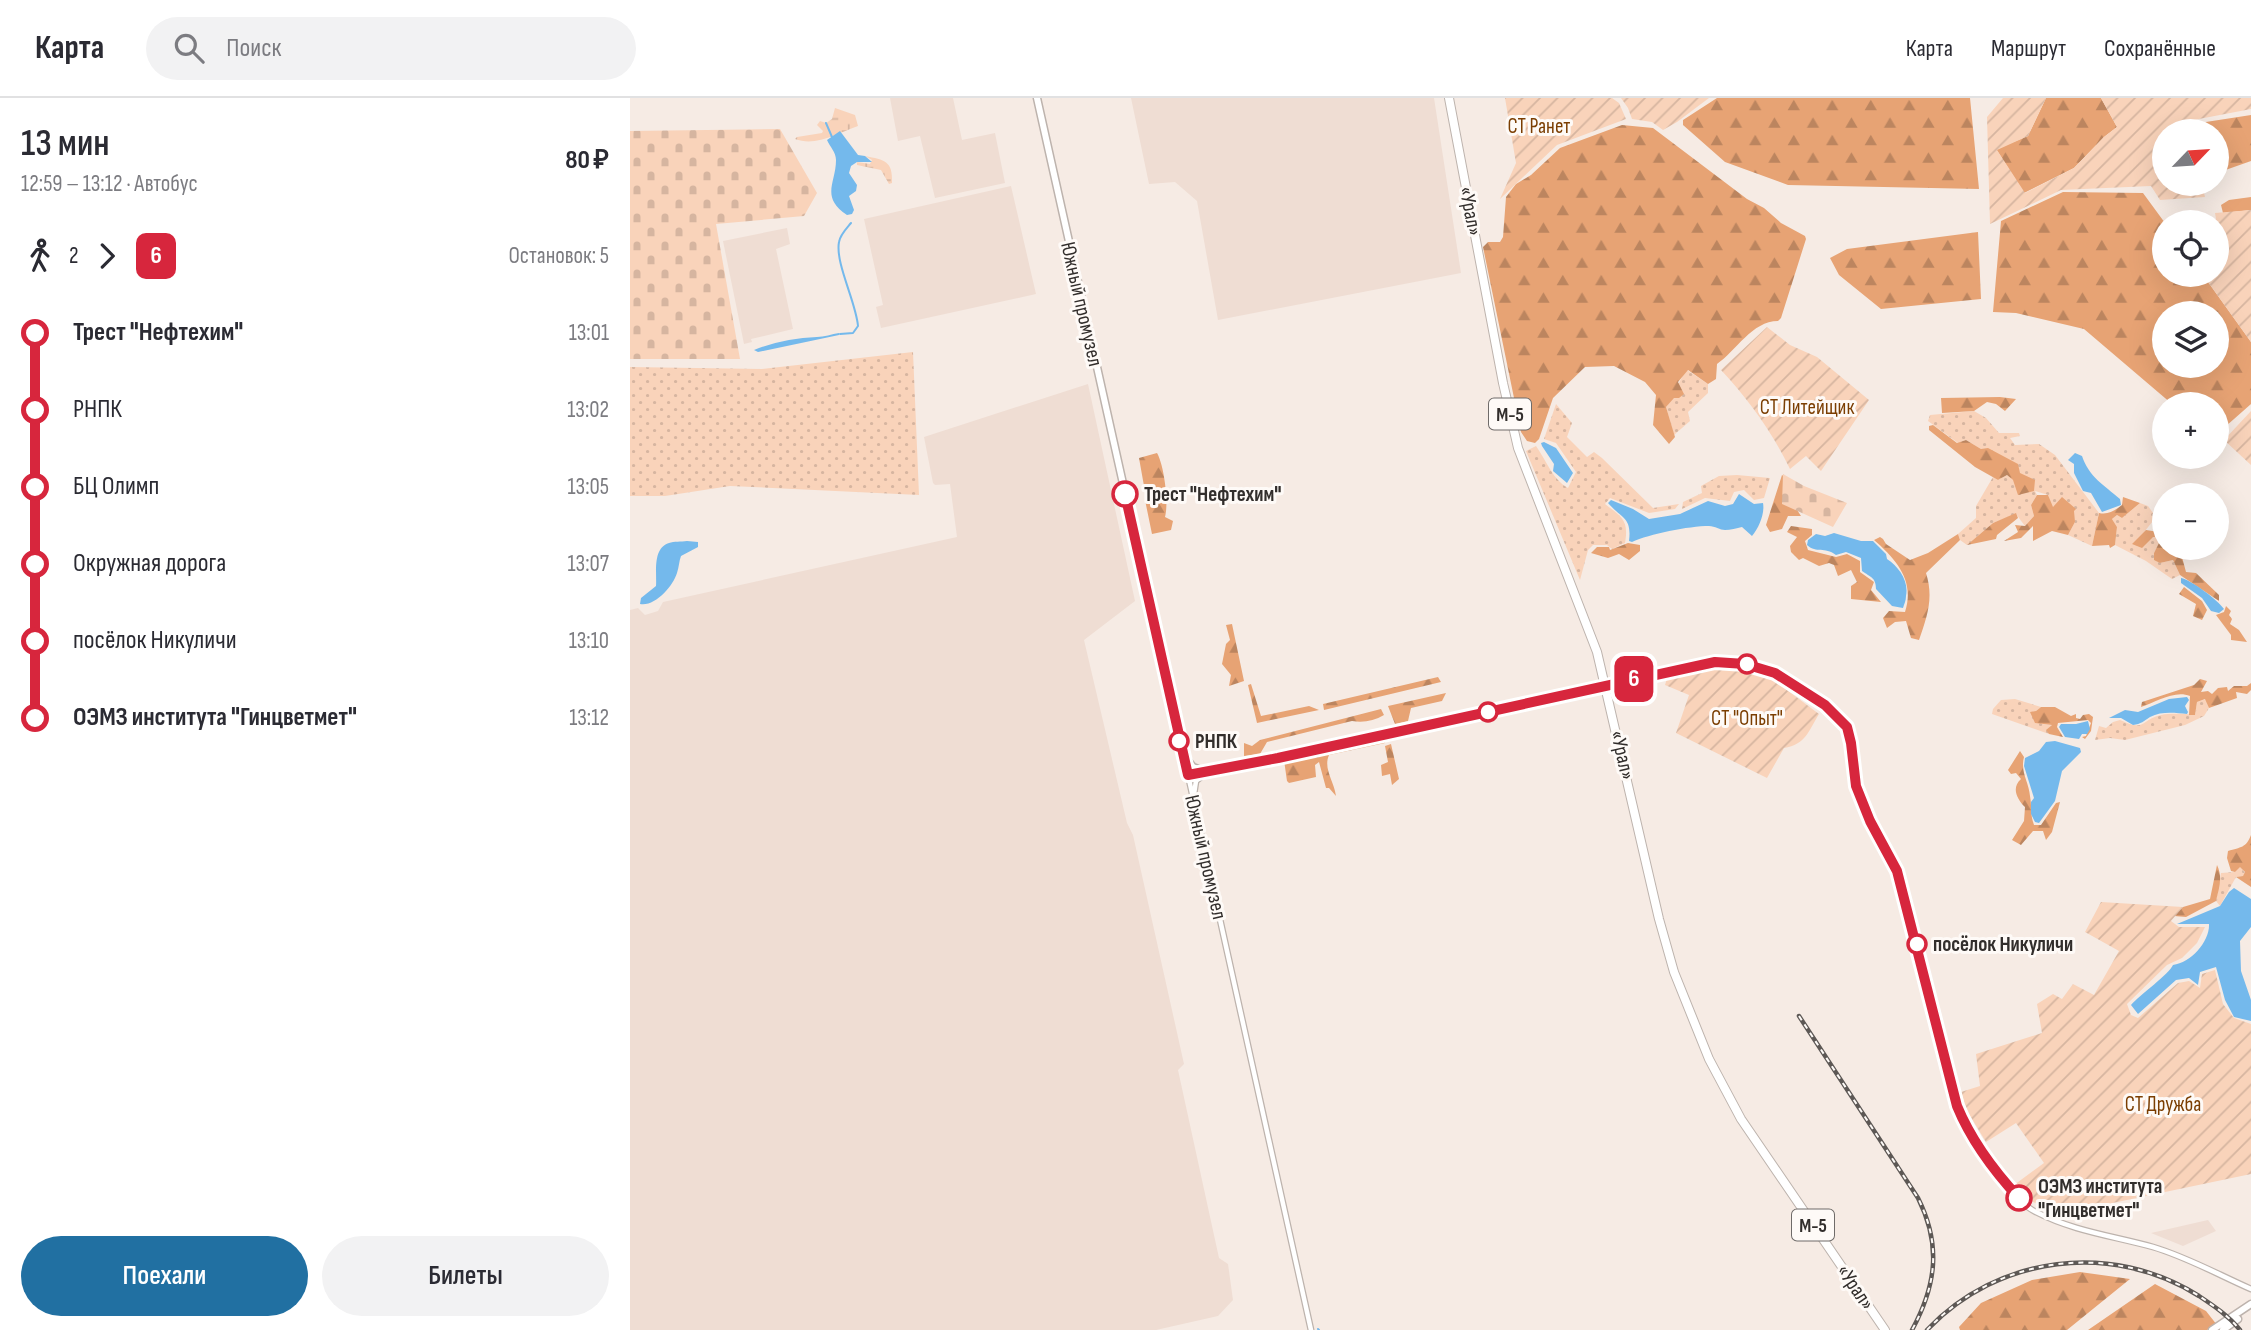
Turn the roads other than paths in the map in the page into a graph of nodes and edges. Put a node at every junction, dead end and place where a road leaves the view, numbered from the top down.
1 (1037, 98) edge
2 (1449, 98) edge
3 (1607, 685) junction
4 (1182, 752) junction
5 (1208, 772) junction
6 (1188, 775) junction
7 (1193, 799) junction
8 (2251, 1289) edge
9 (2251, 1307) edge
10 (1311, 1330) edge
11 (1885, 1330) edge
12 (2212, 1330) edge
13 (2223, 1330) edge

1 - 4 main road, Южный промузел
2 - 3 highway, «Урал» / М-5
3 - 5 main road
3 - 8 street
3 - 11 highway, «Урал» / М-5
4 - 5 main road
4 - 6 main road, Южный промузел
5 - 6 main road
5 - 7 street
6 - 7 street, Южный промузел
7 - 10 street, Южный промузел
9 - 12 main road
9 - 13 main road

